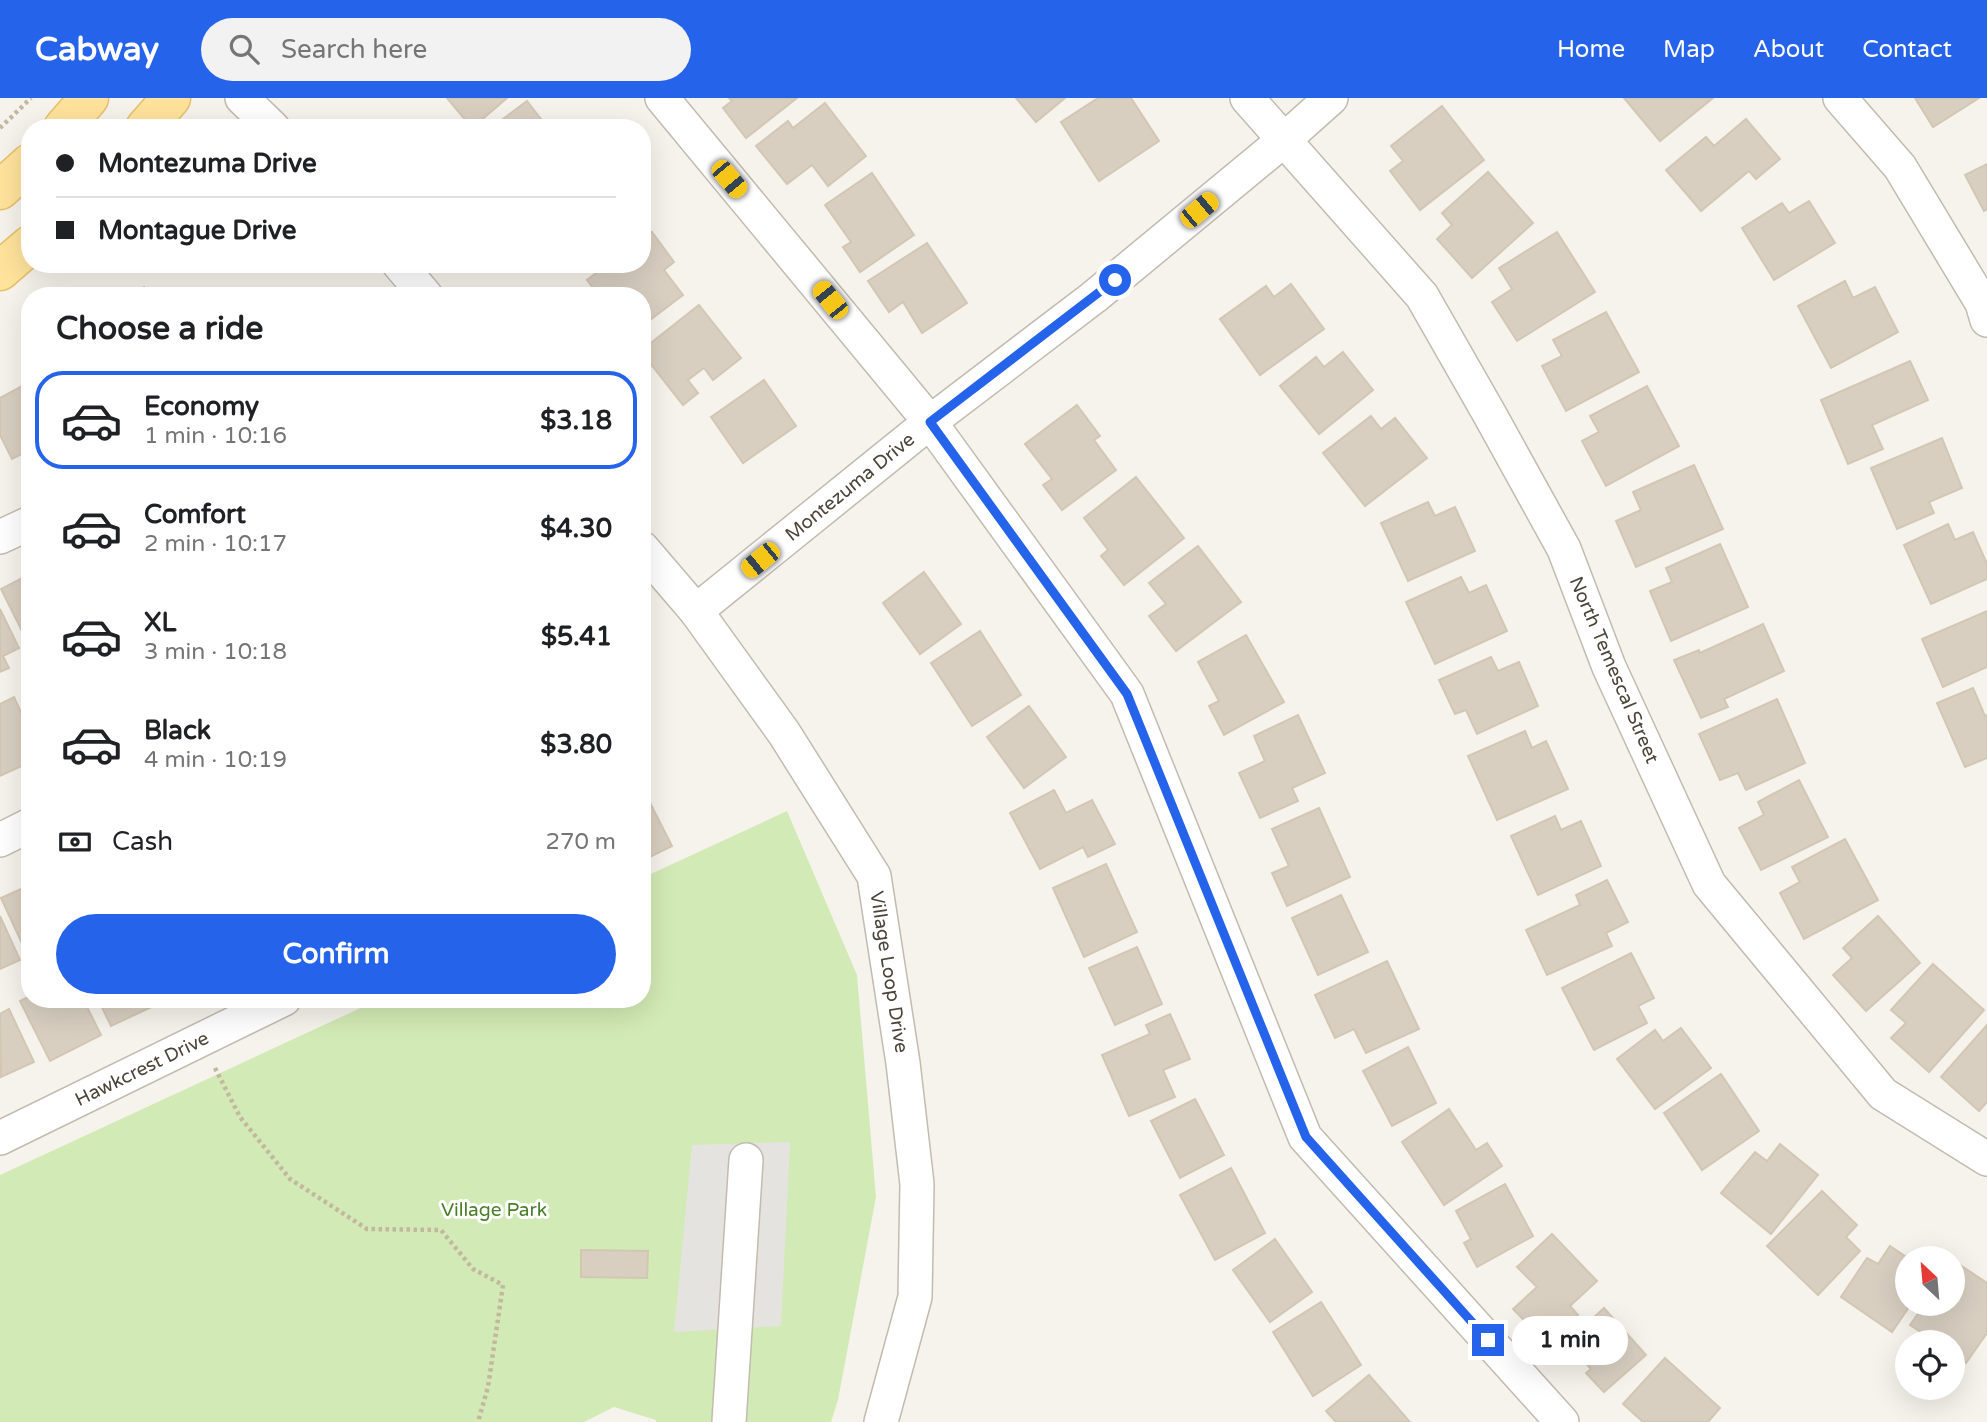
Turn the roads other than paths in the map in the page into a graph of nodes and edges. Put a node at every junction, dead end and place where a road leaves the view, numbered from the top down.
1 (89, 98) edge
2 (172, 98) edge
3 (242, 98) edge
4 (662, 98) edge
5 (1247, 98) edge
6 (1331, 98) edge
7 (1840, 98) edge
8 (71, 119) edge
9 (153, 119) edge
10 (264, 119) edge
11 (1284, 140) junction
12 (21, 171) edge
13 (0, 190) edge
14 (21, 252) edge
15 (0, 271) edge
16 (406, 273) edge
17 (418, 287) edge
18 (1987, 320) edge
19 (930, 422) junction
20 (21, 527) edge
21 (0, 537) edge
22 (651, 558) edge
23 (696, 611) junction
24 (21, 830) edge
25 (0, 840) edge
26 (266, 1008) edge
27 (0, 1138) edge
28 (1987, 1159) edge
29 (746, 1160) dead end
30 (729, 1422) edge
31 (881, 1422) edge
32 (1562, 1422) edge

1 - 8 main road
2 - 9 main road
3 - 10 street
4 - 19 street
5 - 11 street, North Temescal Street
6 - 11 street, Montezuma Drive
7 - 18 street
11 - 19 street, Montezuma Drive
11 - 28 street, North Temescal Street
12 - 13 main road
14 - 15 main road
16 - 17 street
19 - 23 street, Montezuma Drive
19 - 32 street
20 - 21 street
22 - 23 street, Village Loop Drive
23 - 31 street, Village Loop Drive
24 - 25 street
26 - 27 street, Hawkcrest Drive
29 - 30 street

